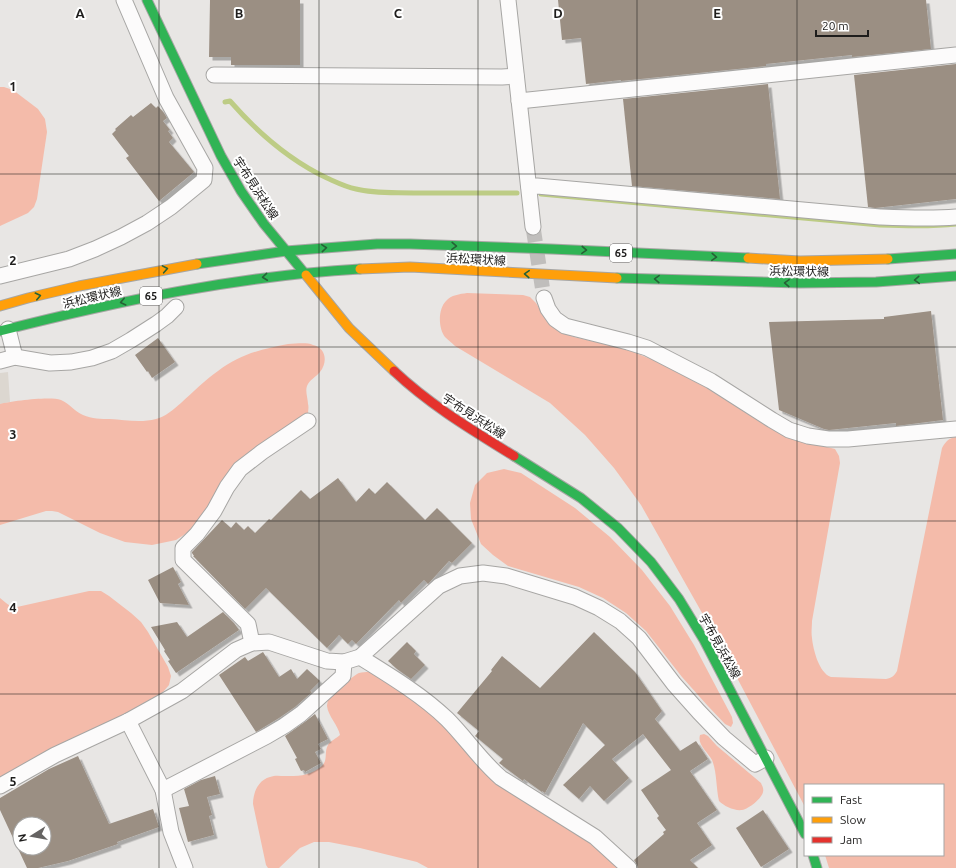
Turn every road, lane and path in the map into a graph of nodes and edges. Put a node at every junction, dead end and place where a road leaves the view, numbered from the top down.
1 (124, 0) edge
2 (147, 0) edge
3 (508, 0) edge
4 (956, 55) edge
5 (214, 75) dead end
6 (516, 76) junction
7 (519, 102) junction
8 (529, 187) junction
9 (956, 217) edge
10 (533, 227) tunnel mouth
11 (286, 251) junction
12 (956, 254) edge
13 (304, 273) junction
14 (0, 276) edge
15 (956, 276) edge
16 (544, 298) tunnel mouth
17 (1, 301) edge
18 (176, 307) dead end
19 (4, 330) edge
20 (15, 357) junction
21 (0, 361) edge
22 (308, 421) dead end
23 (956, 430) edge
24 (252, 643) junction
25 (360, 657) junction
26 (344, 662) junction
27 (128, 721) junction
28 (766, 758) junction
29 (0, 786) edge
30 (163, 790) junction
31 (804, 832) edge
32 (813, 856) edge
33 (185, 868) edge
34 (629, 868) edge
35 (817, 868) edge

1 - 14 street
2 - 11 main road, 宇布見浜松線
3 - 6 street
4 - 7 street
5 - 6 street
6 - 7 street
7 - 8 street
8 - 9 street
8 - 10 street
11 -> 12 main road, 浜松環状線 / 65
11 - 13 main road, 宇布見浜松線
17 -> 11 main road, 浜松環状線 / 65
15 -> 13 main road, 浜松環状線 / 65
13 -> 19 main road, 浜松環状線 / 65
13 - 28 main road, 宇布見浜松線
16 - 23 street
18 - 20 street
19 - 20 street
20 - 21 street
22 - 24 street
24 - 26 street
24 - 27 street
25 - 26 street
25 - 28 street
25 - 34 street
26 - 30 street
27 - 29 street
27 - 30 street
28 - 31 main road, 宇布見浜松線
30 - 33 street
32 - 35 main road

